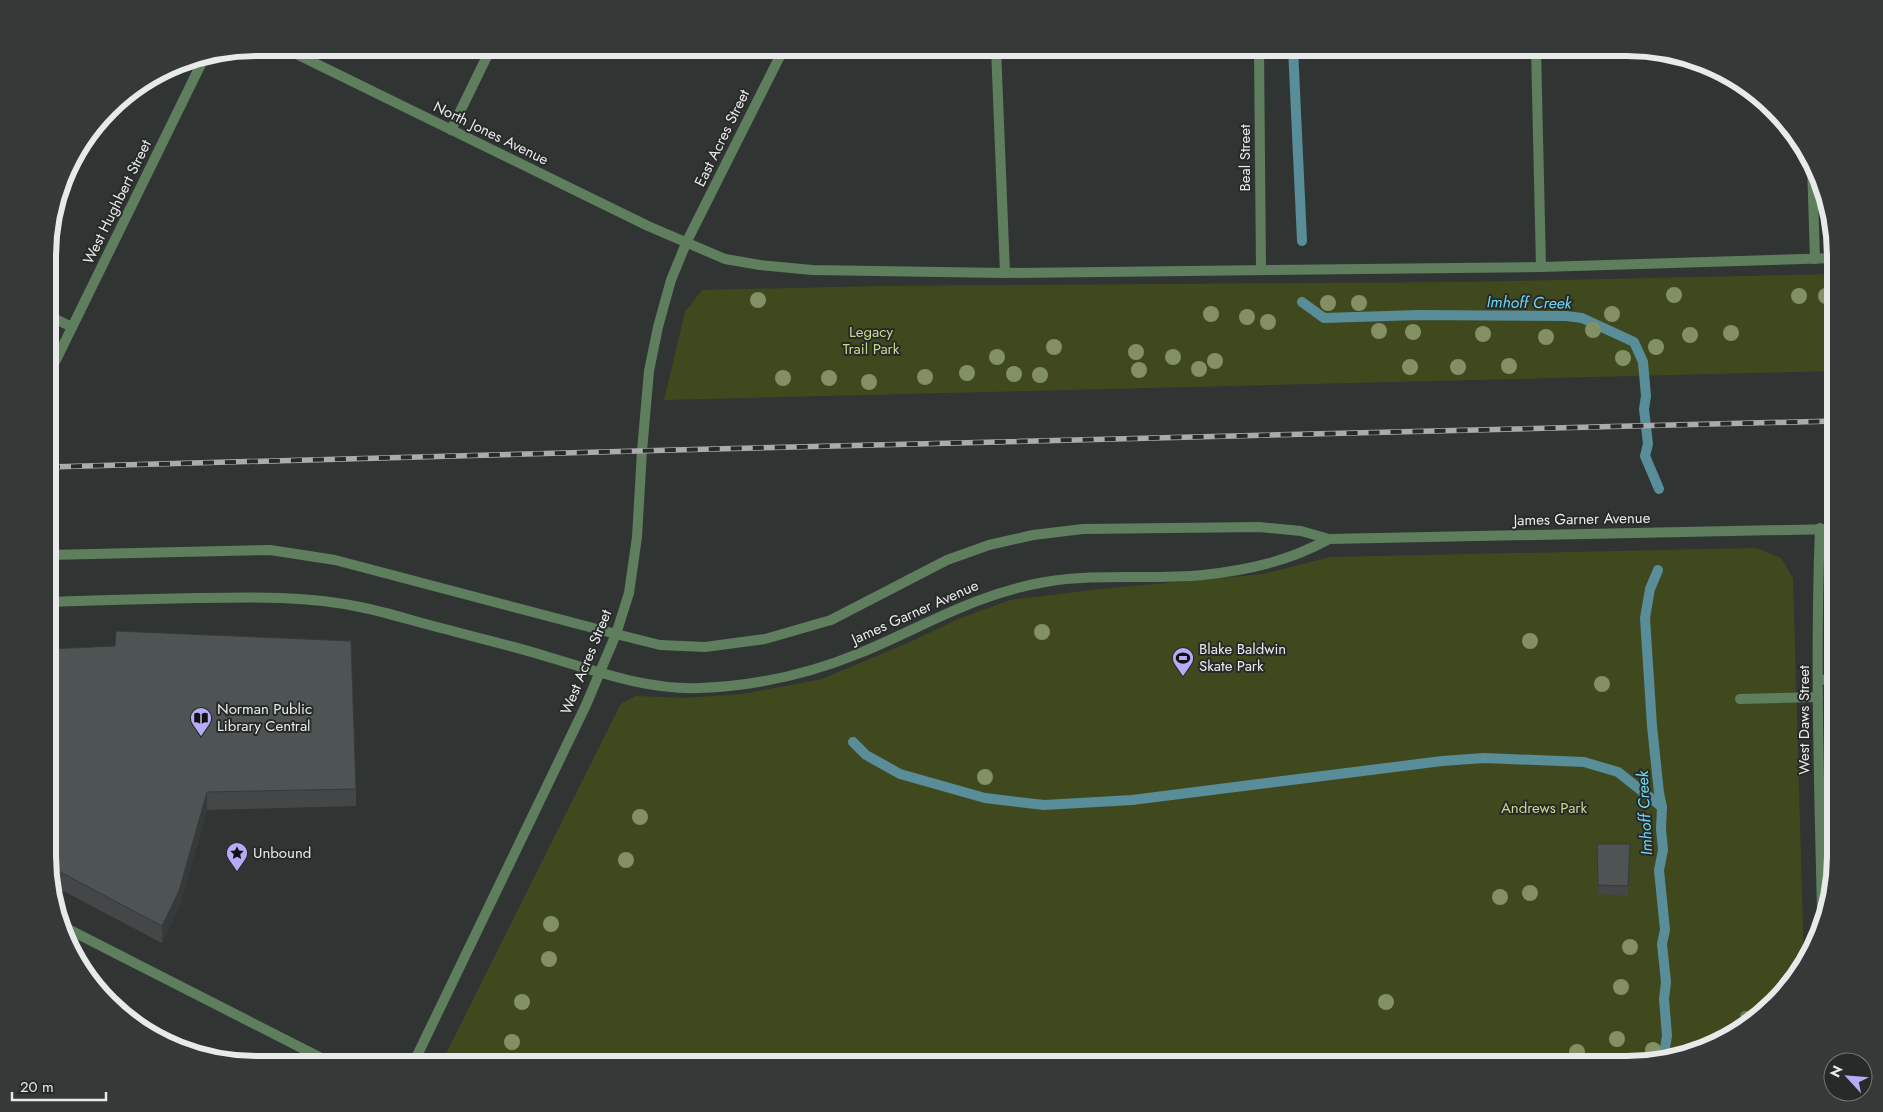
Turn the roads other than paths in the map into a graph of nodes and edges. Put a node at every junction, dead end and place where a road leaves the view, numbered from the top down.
1 (300, 56) edge
2 (488, 56) edge
3 (780, 56) edge
4 (996, 56) edge
5 (1259, 56) edge
6 (1536, 56) edge
7 (201, 64) edge
8 (451, 130) junction
9 (1813, 182) edge
10 (688, 241) junction
11 (1827, 258) edge
12 (1815, 259) junction
13 (1541, 267) junction
14 (1261, 269) junction
15 (1005, 273) junction
16 (56, 320) edge
17 (72, 328) junction
18 (56, 360) dead end
19 (1820, 528) junction
20 (1827, 528) edge
21 (1330, 539) junction
22 (56, 555) edge
23 (56, 602) edge
24 (616, 634) junction
25 (600, 673) junction
26 (1827, 679) edge
27 (1818, 680) junction
28 (1818, 697) junction
29 (1740, 699) dead end
30 (1822, 900) edge
31 (70, 930) edge
32 (317, 1056) edge
33 (417, 1056) edge

1 - 8 street, North Jones Avenue
2 - 8 street
3 - 10 street, East Acres Street
4 - 15 street
5 - 14 street, Beal Street
6 - 13 street
7 - 17 street, West Hughbert Street
8 - 10 street, North Jones Avenue
9 - 12 street
10 - 15 street, North Jones Avenue
10 - 24 street, West Acres Street
11 - 12 street, North Jones Avenue
12 - 13 street, North Jones Avenue
13 - 14 street, North Jones Avenue
14 - 15 street, North Jones Avenue
16 - 17 street
17 - 18 street, West Hughbert Street
19 - 20 street, James Garner Avenue
19 - 21 street, James Garner Avenue
19 - 27 street, West Daws Street
21 - 24 street, James Garner Avenue
21 - 25 street, James Garner Avenue
22 - 24 street, James Garner Avenue
23 - 25 street, James Garner Avenue
24 - 25 street, West Acres Street
25 - 33 street, West Acres Street
26 - 27 street
27 - 28 street, West Daws Street
28 - 29 street
28 - 30 street, West Daws Street
31 - 32 street

